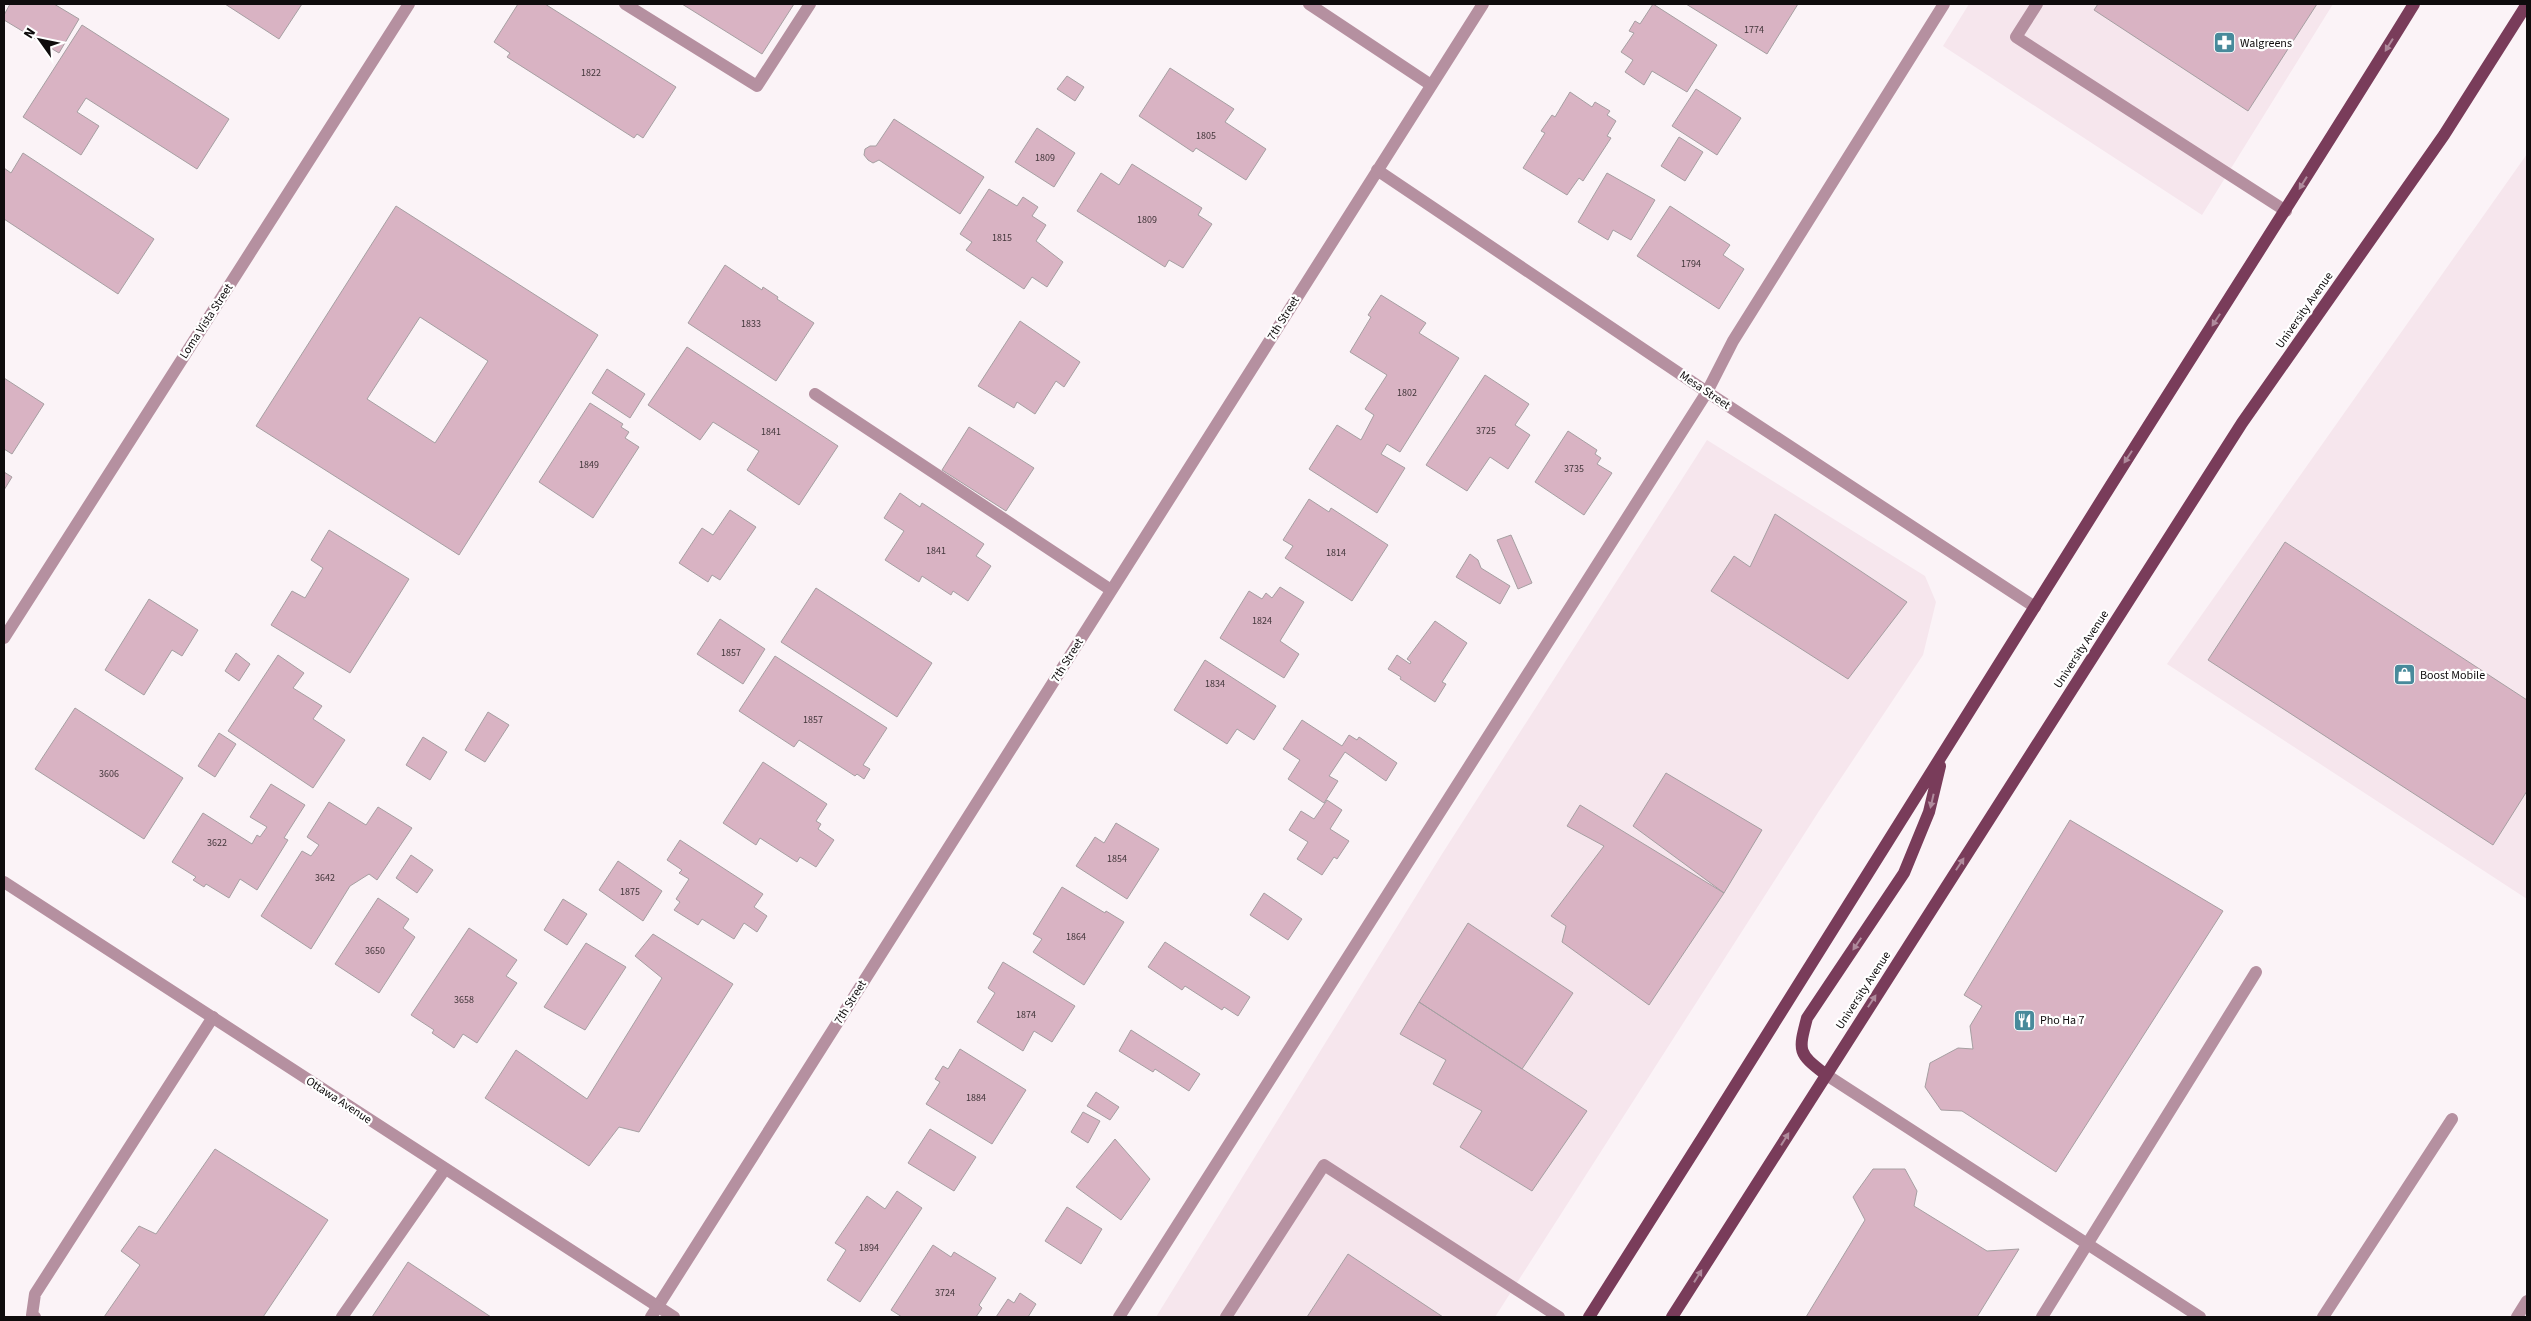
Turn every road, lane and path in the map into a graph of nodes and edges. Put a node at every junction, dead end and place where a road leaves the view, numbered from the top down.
1 (409, 4) edge
2 (625, 4) edge
3 (810, 4) edge
4 (1309, 4) edge
5 (1483, 4) edge
6 (1944, 4) edge
7 (2037, 4) edge
8 (2414, 4) edge
9 (2527, 4) edge
10 (1431, 86) junction
11 (1377, 170) junction
12 (2286, 211) junction
13 (1707, 392) junction
14 (815, 394) dead end
15 (1111, 590) junction
16 (2035, 607) junction
17 (4, 638) edge
18 (1943, 754) junction
19 (4, 882) edge
20 (2256, 972) dead end
21 (213, 1017) junction
22 (1826, 1074) junction
23 (2452, 1119) dead end
24 (445, 1169) junction
25 (2089, 1244) junction
26 (2527, 1301) edge
27 (655, 1312) edge
28 (34, 1316) edge
29 (342, 1317) edge
30 (674, 1317) edge
31 (1119, 1317) edge
32 (1226, 1317) edge
33 (1559, 1317) edge
34 (1589, 1317) edge
35 (1672, 1317) edge
36 (2042, 1317) edge
37 (2200, 1317) edge
38 (2323, 1317) edge
39 (2517, 1317) edge

1 - 17 street, Loma Vista Street
2 - 3 street
4 - 10 street
5 - 10 street, 7th Street
6 - 13 street
7 - 12 street
8 -> 12 main road
22 -> 9 main road, University Avenue
10 - 11 street, 7th Street
11 - 13 street, Mesa Street
11 - 15 street, 7th Street
12 -> 16 main road
13 - 16 street, Mesa Street
13 - 31 street
14 - 15 street
15 - 27 street, 7th Street
16 - 18 main road
18 -> 22 main road
18 - 34 main road
19 - 21 street, Ottawa Avenue
20 - 25 street
21 - 24 street, Ottawa Avenue
21 - 28 street
22 - 25 street
35 -> 22 main road, University Avenue
23 - 38 street
24 - 27 street, Ottawa Avenue
24 - 29 street
25 - 36 street
25 - 37 street
26 - 39 street
27 - 30 street, Ottawa Avenue
32 - 33 street

